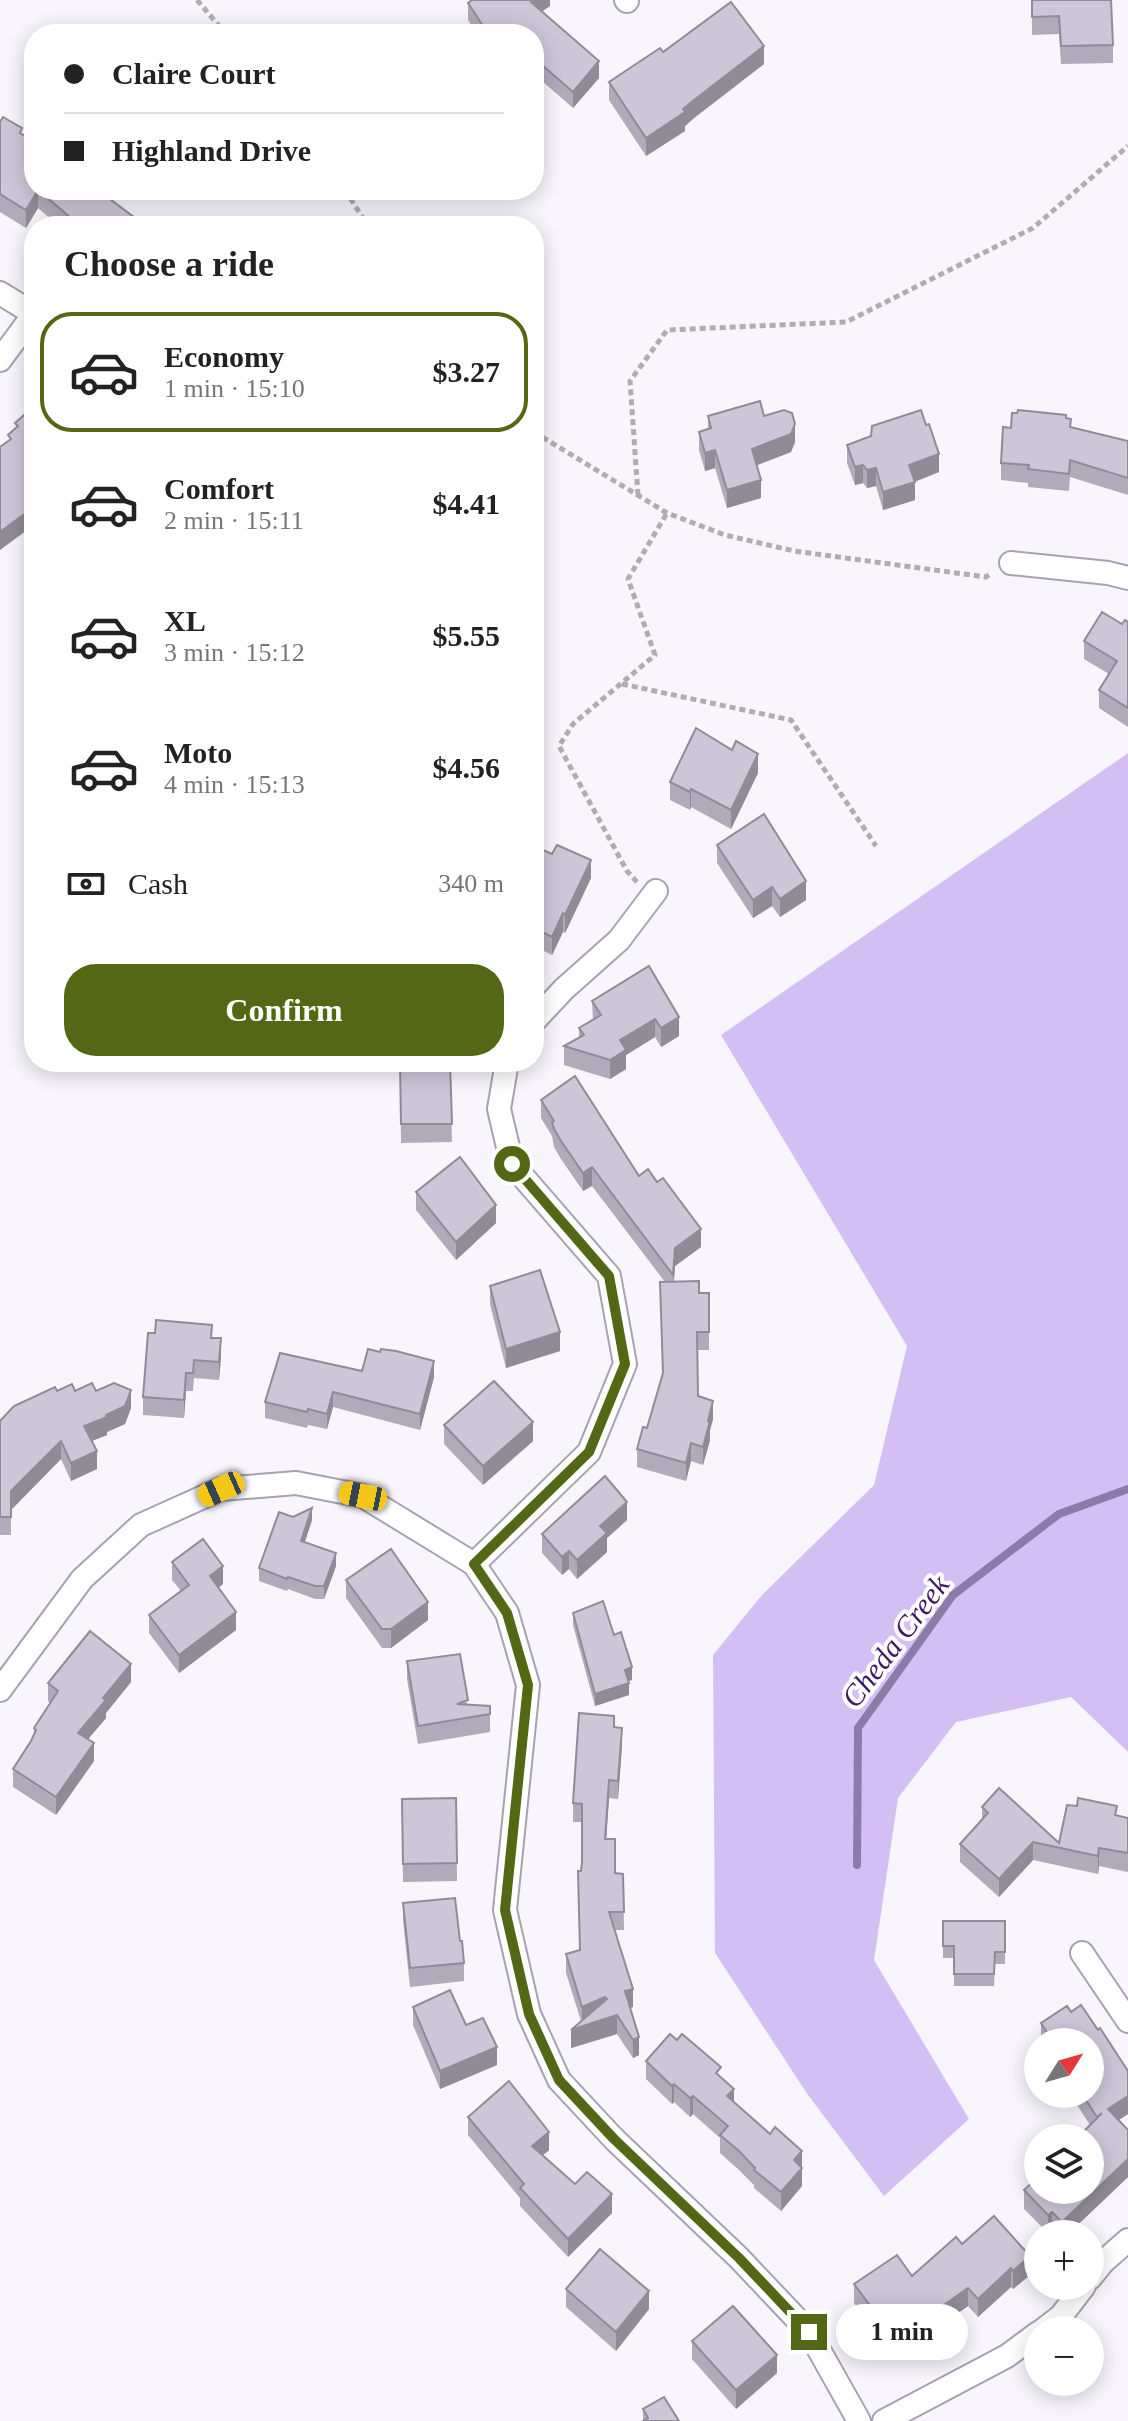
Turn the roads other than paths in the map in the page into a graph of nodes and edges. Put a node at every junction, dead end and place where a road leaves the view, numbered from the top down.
1 (0, 293) edge
2 (24, 308) edge
3 (24, 328) edge
4 (0, 360) edge
5 (1011, 563) road end
6 (1128, 578) edge
7 (654, 894) road end
8 (544, 1010) edge
9 (505, 1072) edge
10 (474, 1564) junction
11 (0, 1690) edge
12 (1082, 1953) dead end
13 (1128, 2021) edge
14 (1128, 2240) edge
15 (1104, 2261) edge
16 (1073, 2300) edge
17 (1061, 2316) edge
18 (1024, 2344) edge
19 (859, 2421) edge
20 (884, 2421) edge

1 - 2 street
3 - 4 street
5 - 6 street
7 - 8 street
9 - 10 street
10 - 11 street
10 - 19 street
12 - 13 street
14 - 15 street
16 - 17 street
18 - 20 street

